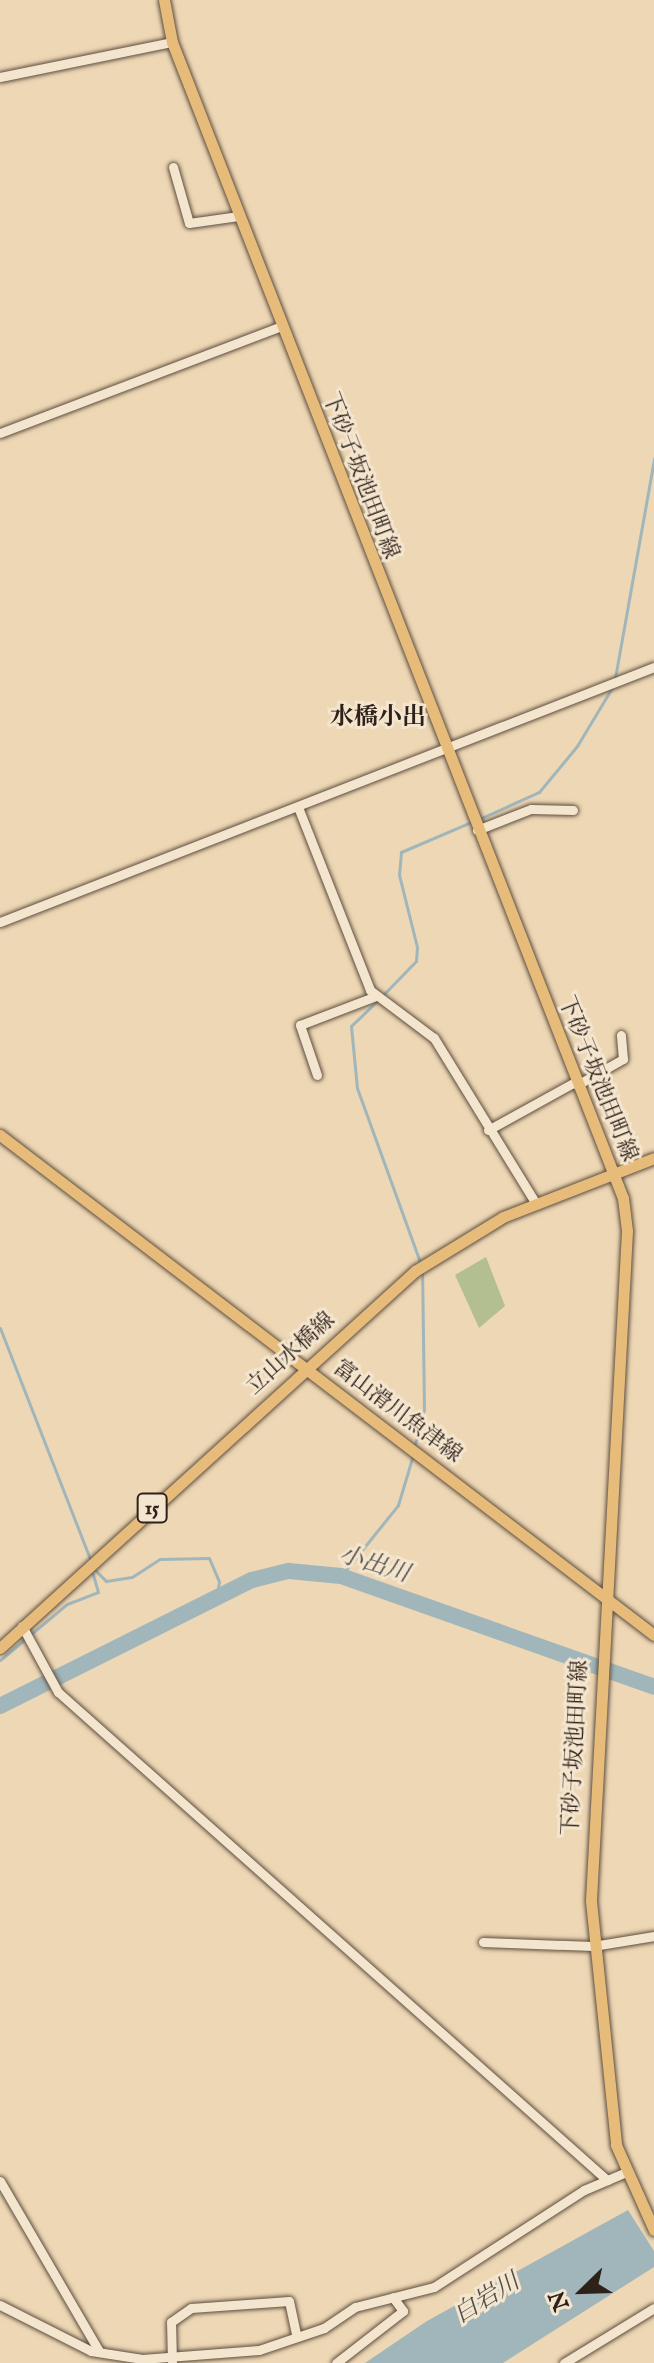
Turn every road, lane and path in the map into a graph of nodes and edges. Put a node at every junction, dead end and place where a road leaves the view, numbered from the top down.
1 (164, 0) edge
2 (172, 42) junction
3 (0, 77) edge
4 (173, 167) dead end
5 (239, 216) junction
6 (282, 326) junction
7 (0, 433) edge
8 (654, 667) edge
9 (446, 749) junction
10 (298, 807) junction
11 (573, 810) dead end
12 (477, 830) junction
13 (0, 922) edge
14 (376, 996) junction
15 (621, 1035) dead end
16 (317, 1075) dead end
17 (576, 1084) junction
18 (488, 1130) junction
19 (0, 1135) edge
20 (654, 1158) edge
21 (614, 1173) junction
22 (535, 1202) junction
23 (305, 1368) junction
24 (605, 1597) junction
25 (22, 1626) junction
26 (654, 1635) edge
27 (0, 1648) edge
28 (654, 1936) edge
29 (483, 1942) dead end
30 (593, 1946) junction
31 (625, 2176) junction
32 (607, 2180) junction
33 (0, 2181) edge
34 (654, 2230) edge
35 (393, 2297) junction
36 (0, 2305) edge
37 (654, 2308) edge
38 (296, 2334) junction
39 (99, 2351) junction
40 (172, 2360) edge
41 (336, 2363) edge
42 (564, 2363) edge

1 - 2 main road, 下砂子坂池田町線
2 - 3 street
2 - 5 main road, 下砂子坂池田町線
4 - 5 street
5 - 6 main road, 下砂子坂池田町線
6 - 7 street
6 - 9 main road, 下砂子坂池田町線
8 - 9 street
9 - 10 street
9 - 12 main road, 下砂子坂池田町線
10 - 13 street
10 - 14 street
11 - 12 street
12 - 17 main road, 下砂子坂池田町線
14 - 16 street
14 - 18 street
15 - 17 street
17 - 18 street
17 - 21 main road, 下砂子坂池田町線
18 - 22 street
19 - 23 main road, 富山滑川魚津線
20 - 21 main road, 立山水橋線 / 15
21 - 22 main road, 立山水橋線 / 15
21 - 24 main road, 下砂子坂池田町線
22 - 23 main road, 立山水橋線 / 15
23 - 24 main road, 富山滑川魚津線
23 - 25 main road, 立山水橋線 / 15
24 - 26 main road, 富山滑川魚津線
24 - 30 main road, 下砂子坂池田町線
25 - 27 main road, 立山水橋線 / 15
25 - 32 street
28 - 30 street
29 - 30 street
30 - 31 main road, 下砂子坂池田町線
31 - 32 street
31 - 34 main road, 下砂子坂池田町線
32 - 35 street
33 - 39 street
35 - 38 street
35 - 41 street
36 - 39 street
37 - 42 street
38 - 40 street
38 - 40 street
39 - 40 street

